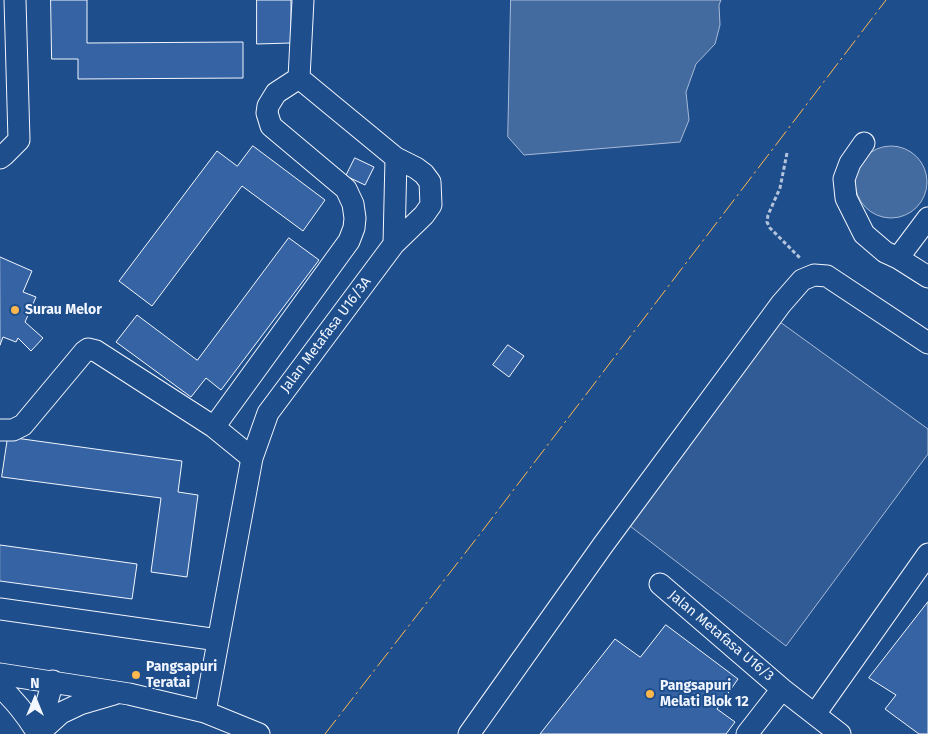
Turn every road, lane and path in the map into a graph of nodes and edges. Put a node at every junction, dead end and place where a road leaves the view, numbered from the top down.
1 (15, 0) edge
2 (303, 0) edge
3 (300, 78) junction
4 (864, 143) dead end
5 (787, 153) dead end
6 (0, 158) edge
7 (396, 158) junction
8 (928, 218) edge
9 (394, 244) junction
10 (898, 258) junction
11 (814, 275) junction
12 (928, 277) edge
13 (928, 343) edge
14 (214, 426) junction
15 (0, 430) edge
16 (252, 458) junction
17 (928, 554) edge
18 (660, 584) dead end
19 (0, 609) edge
20 (218, 640) junction
21 (0, 674) edge
22 (53, 681) junction
23 (0, 687) edge
24 (782, 689) junction
25 (119, 692) junction
26 (205, 712) junction
27 (826, 727) edge
28 (38, 734) edge
29 (258, 734) edge
30 (469, 734) edge
31 (747, 734) edge

1 - 6 street
2 - 3 street
3 - 7 street
3 - 14 street
4 - 10 street
5 - 11 path
7 - 9 street
7 - 9 street, Jalan Metafasa U16/3A
8 - 10 street
9 - 16 street, Jalan Metafasa U16/3A
10 - 12 street
11 - 13 street
11 - 30 street
14 - 15 street
14 - 16 street
16 - 20 street, Jalan Metafasa U16/3A
17 - 27 street
18 - 24 street, Jalan Metafasa U16/3
19 - 20 street
20 - 26 street, Jalan Metafasa U16/3A
21 - 22 street
22 - 25 street
22 - 28 street
23 - 28 street
24 - 27 street, Jalan Metafasa U16/3
24 - 31 street, Jalan Metafasa U16/3
25 - 26 street
25 - 28 street
26 - 29 street

